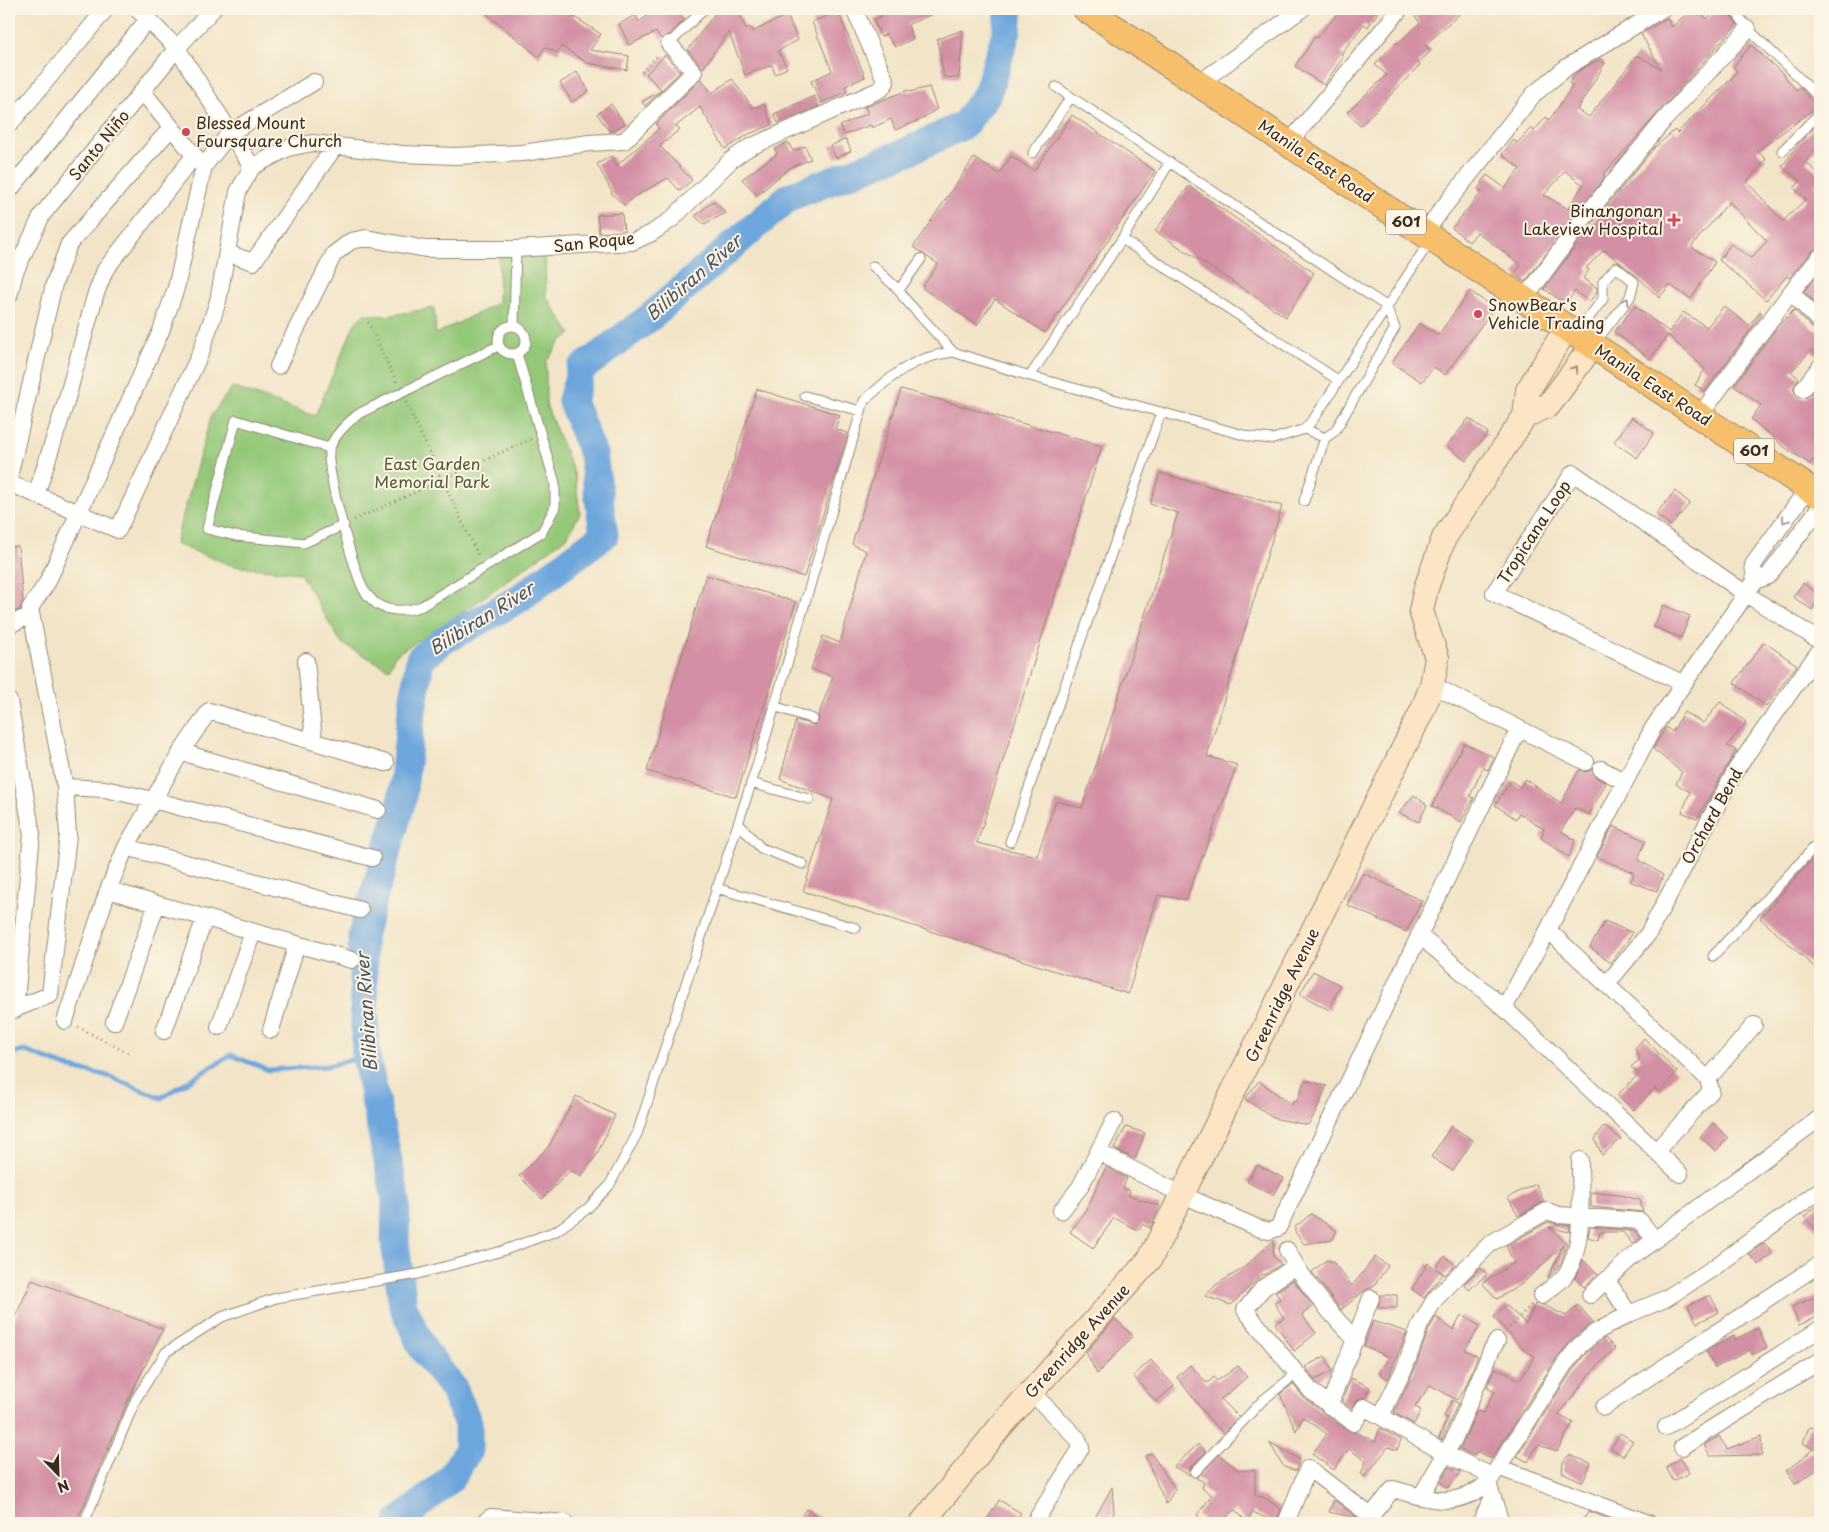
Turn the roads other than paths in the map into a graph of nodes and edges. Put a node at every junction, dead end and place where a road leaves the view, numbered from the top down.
1 (106, 9) edge
2 (213, 9) edge
3 (704, 9) edge
4 (854, 9) edge
5 (1086, 9) edge
6 (1302, 9) edge
7 (1400, 9) edge
8 (1662, 9) edge
9 (1734, 9) edge
10 (143, 12) edge
11 (1748, 28) junction
12 (669, 44) joint
13 (177, 48) junction
14 (314, 82) dead end
15 (1199, 83) junction
16 (1056, 87) dead end
17 (142, 92) junction
18 (1071, 98) junction
19 (1820, 98) edge
20 (1820, 112) edge
21 (9, 125) edge
22 (171, 128) junction
23 (230, 133) junction
24 (1289, 143) junction
25 (336, 146) junction
26 (1782, 151) dead end
27 (1033, 153) dead end
28 (199, 161) junction
29 (1170, 162) junction
30 (252, 167) junction
31 (9, 191) edge
32 (1428, 237) junction
33 (1122, 239) junction
34 (516, 249) junction
35 (227, 253) junction
36 (1820, 257) edge
37 (921, 259) dead end
38 (873, 266) dead end
39 (899, 290) junction
40 (1791, 292) junction
41 (9, 296) edge
42 (1523, 301) junction
43 (1386, 306) junction
44 (1820, 322) edge
45 (514, 326) junction
46 (1578, 337) junction
47 (498, 346) junction
48 (952, 352) junction
49 (517, 354) junction
50 (278, 366) dead end
51 (1820, 367) edge
52 (1030, 376) junction
53 (1338, 380) junction
54 (1802, 389) dead end
55 (805, 396) dead end
56 (860, 411) junction
57 (1161, 412) junction
58 (1700, 415) junction
59 (1525, 416) junction
60 (1305, 429) junction
61 (1325, 438) junction
62 (329, 448) junction
63 (9, 477) edge
64 (9, 483) edge
65 (36, 495) junction
66 (1816, 497) edge
67 (1304, 501) dead end
68 (79, 512) junction
69 (344, 525) junction
70 (1750, 588) junction
71 (31, 615) junction
72 (9, 625) edge
73 (1820, 641) edge
74 (1820, 650) edge
75 (306, 660) dead end
76 (1682, 683) junction
77 (1432, 684) junction
78 (9, 701) edge
79 (774, 706) junction
80 (813, 719) dead end
81 (1519, 729) junction
82 (314, 741) junction
83 (181, 752) junction
84 (386, 763) dead end
85 (1623, 781) junction
86 (751, 783) junction
87 (65, 787) junction
88 (809, 799) dead end
89 (154, 800) junction
90 (378, 810) dead end
91 (738, 823) junction
92 (1820, 841) edge
93 (1010, 842) dead end
94 (126, 847) junction
95 (372, 858) dead end
96 (803, 864) dead end
97 (716, 888) junction
98 (108, 890) junction
99 (157, 904) junction
100 (360, 910) dead end
101 (205, 918) junction
102 (856, 928) dead end
103 (1548, 930) junction
104 (253, 932) junction
105 (1419, 935) junction
106 (298, 944) junction
107 (1714, 956) dead end
108 (352, 960) dead end
109 (1607, 984) junction
110 (1504, 1008) junction
111 (12, 1011) edge
112 (65, 1021) road end
113 (114, 1022) dead end
114 (1754, 1025) dead end
115 (219, 1027) dead end
116 (271, 1030) dead end
117 (164, 1031) dead end
118 (1708, 1079) junction
119 (1820, 1118) edge
120 (1114, 1121) dead end
121 (1657, 1150) junction
122 (1100, 1152) junction
123 (1580, 1160) dead end
124 (1680, 1174) dead end
125 (1820, 1190) edge
126 (1183, 1195) junction
127 (1061, 1211) dead end
128 (1580, 1216) junction
129 (1655, 1240) junction
130 (1287, 1250) dead end
131 (1296, 1266) junction
132 (1820, 1267) edge
133 (1607, 1280) junction
134 (1590, 1295) dead end
135 (1541, 1296) road end
136 (1371, 1298) dead end
137 (1629, 1314) junction
138 (1820, 1330) edge
139 (1356, 1340) junction
140 (1497, 1340) road end
141 (1820, 1361) edge
142 (1297, 1373) junction
143 (1031, 1392) junction
144 (1329, 1406) junction
145 (1604, 1407) dead end
146 (1381, 1416) junction
147 (1666, 1426) dead end
148 (1682, 1447) dead end
149 (1446, 1454) junction
150 (1195, 1472) dead end
151 (1493, 1481) junction
152 (1421, 1496) junction
153 (1368, 1519) edge
154 (84, 1523) edge
155 (483, 1523) edge
156 (565, 1523) edge
157 (922, 1523) edge
158 (1034, 1523) edge
159 (1286, 1523) edge
160 (1480, 1523) edge
161 (1501, 1523) edge
162 (1648, 1523) edge

1 - 21 street
2 - 13 street, Santo Niño
3 - 12 lane
4 - 34 street, San Roque
5 - 15 main road, Manila East Road / 601
6 - 15 street
7 - 24 street
8 - 32 street
9 - 11 lane
10 - 13 street
10 - 31 street
11 - 19 lane
11 - 42 street
12 - 25 street
13 - 17 street, Santo Niño
13 - 23 street
14 - 23 street
15 - 24 main road, Manila East Road / 601
16 - 18 lane
17 - 22 street
17 - 41 street, Santo Niño
18 - 27 lane
18 - 29 lane
20 - 26 lane
22 - 28 street
22 - 63 street
23 - 28 street
23 - 30 street
24 - 32 main road, Manila East Road / 601
25 - 30 street
25 - 35 street
28 - 65 street
28 - 68 street
29 - 33 lane
29 - 43 lane
30 - 35 street
32 - 42 main road, Manila East Road / 601
32 - 43 lane
33 - 52 lane
33 - 53 lane
34 - 45 lane
34 - 50 street, San Roque
35 - 68 street
36 - 40 street
37 - 39 lane
38 - 39 lane
39 - 48 lane
40 - 44 street
40 - 58 street
42 - 46 main road, Manila East Road / 601
43 - 53 lane
43 - 61 lane
45 - 47 lane
45 - 49 lane
46 -> 46 lane
46 - 58 main road, Manila East Road / 601
46 - 59 street, Greenridge Avenue
59 -> 46 street
47 - 49 lane
47 - 62 lane
48 - 52 lane
48 - 56 lane
49 - 69 lane
51 - 54 street
52 - 57 lane
53 - 60 lane
55 - 56 lane
56 - 79 lane
57 - 60 lane
57 - 93 lane
58 - 66 main road, Manila East Road / 601
59 - 77 street, Greenridge Avenue
60 - 61 lane
61 - 67 lane
62 - 69 lane
62 - 69 lane
64 - 65 street
65 - 68 street
66 - 70 street
66 -> 70 street
68 - 71 street
70 - 73 street
70 - 76 street
70 - 76 street, Tropicana Loop
71 - 72 street
71 - 87 street
74 - 109 street, Orchard Bend
75 - 82 street
76 - 85 street
77 - 81 street
77 - 126 street, Greenridge Avenue
78 - 111 street
79 - 80 lane
79 - 86 lane
81 - 85 street
81 - 105 street
82 - 83 street
82 - 84 street
83 - 89 street
83 - 90 street
85 - 103 street
86 - 88 lane
86 - 91 lane
87 - 89 street
87 - 111 street
89 - 94 street
89 - 95 street
91 - 96 lane
91 - 97 lane
92 - 107 lane
94 - 98 street
94 - 100 street
97 - 102 lane
97 - 154 lane
98 - 99 street
98 - 112 street
99 - 101 street
99 - 113 street
101 - 104 street
101 - 117 street
103 - 109 street
103 - 110 street
104 - 106 street
104 - 115 street
105 - 110 street
105 - 126 street
106 - 108 street
106 - 116 street
109 - 118 street
110 - 121 street
114 - 118 street
118 - 121 street
119 - 129 street
120 - 122 street
121 - 124 street
122 - 126 street
122 - 127 street
123 - 128 street
125 - 137 street
126 - 143 street, Greenridge Avenue
128 - 129 street
128 - 135 street
128 - 146 street
129 - 133 street
130 - 131 street
131 - 139 street
131 - 142 street
132 - 145 street
133 - 134 street
133 - 137 street
136 - 139 street
137 - 151 street
138 - 147 street
139 - 144 street
140 - 149 street
141 - 148 street
142 - 144 street
142 - 150 lane
143 - 157 street, Greenridge Avenue
143 - 158 street
144 - 146 street
146 - 149 street
149 - 151 street
149 - 152 street
151 - 152 street
151 - 160 street
151 - 161 street
151 - 162 street
152 - 153 street
153 - 159 street
155 - 156 street

